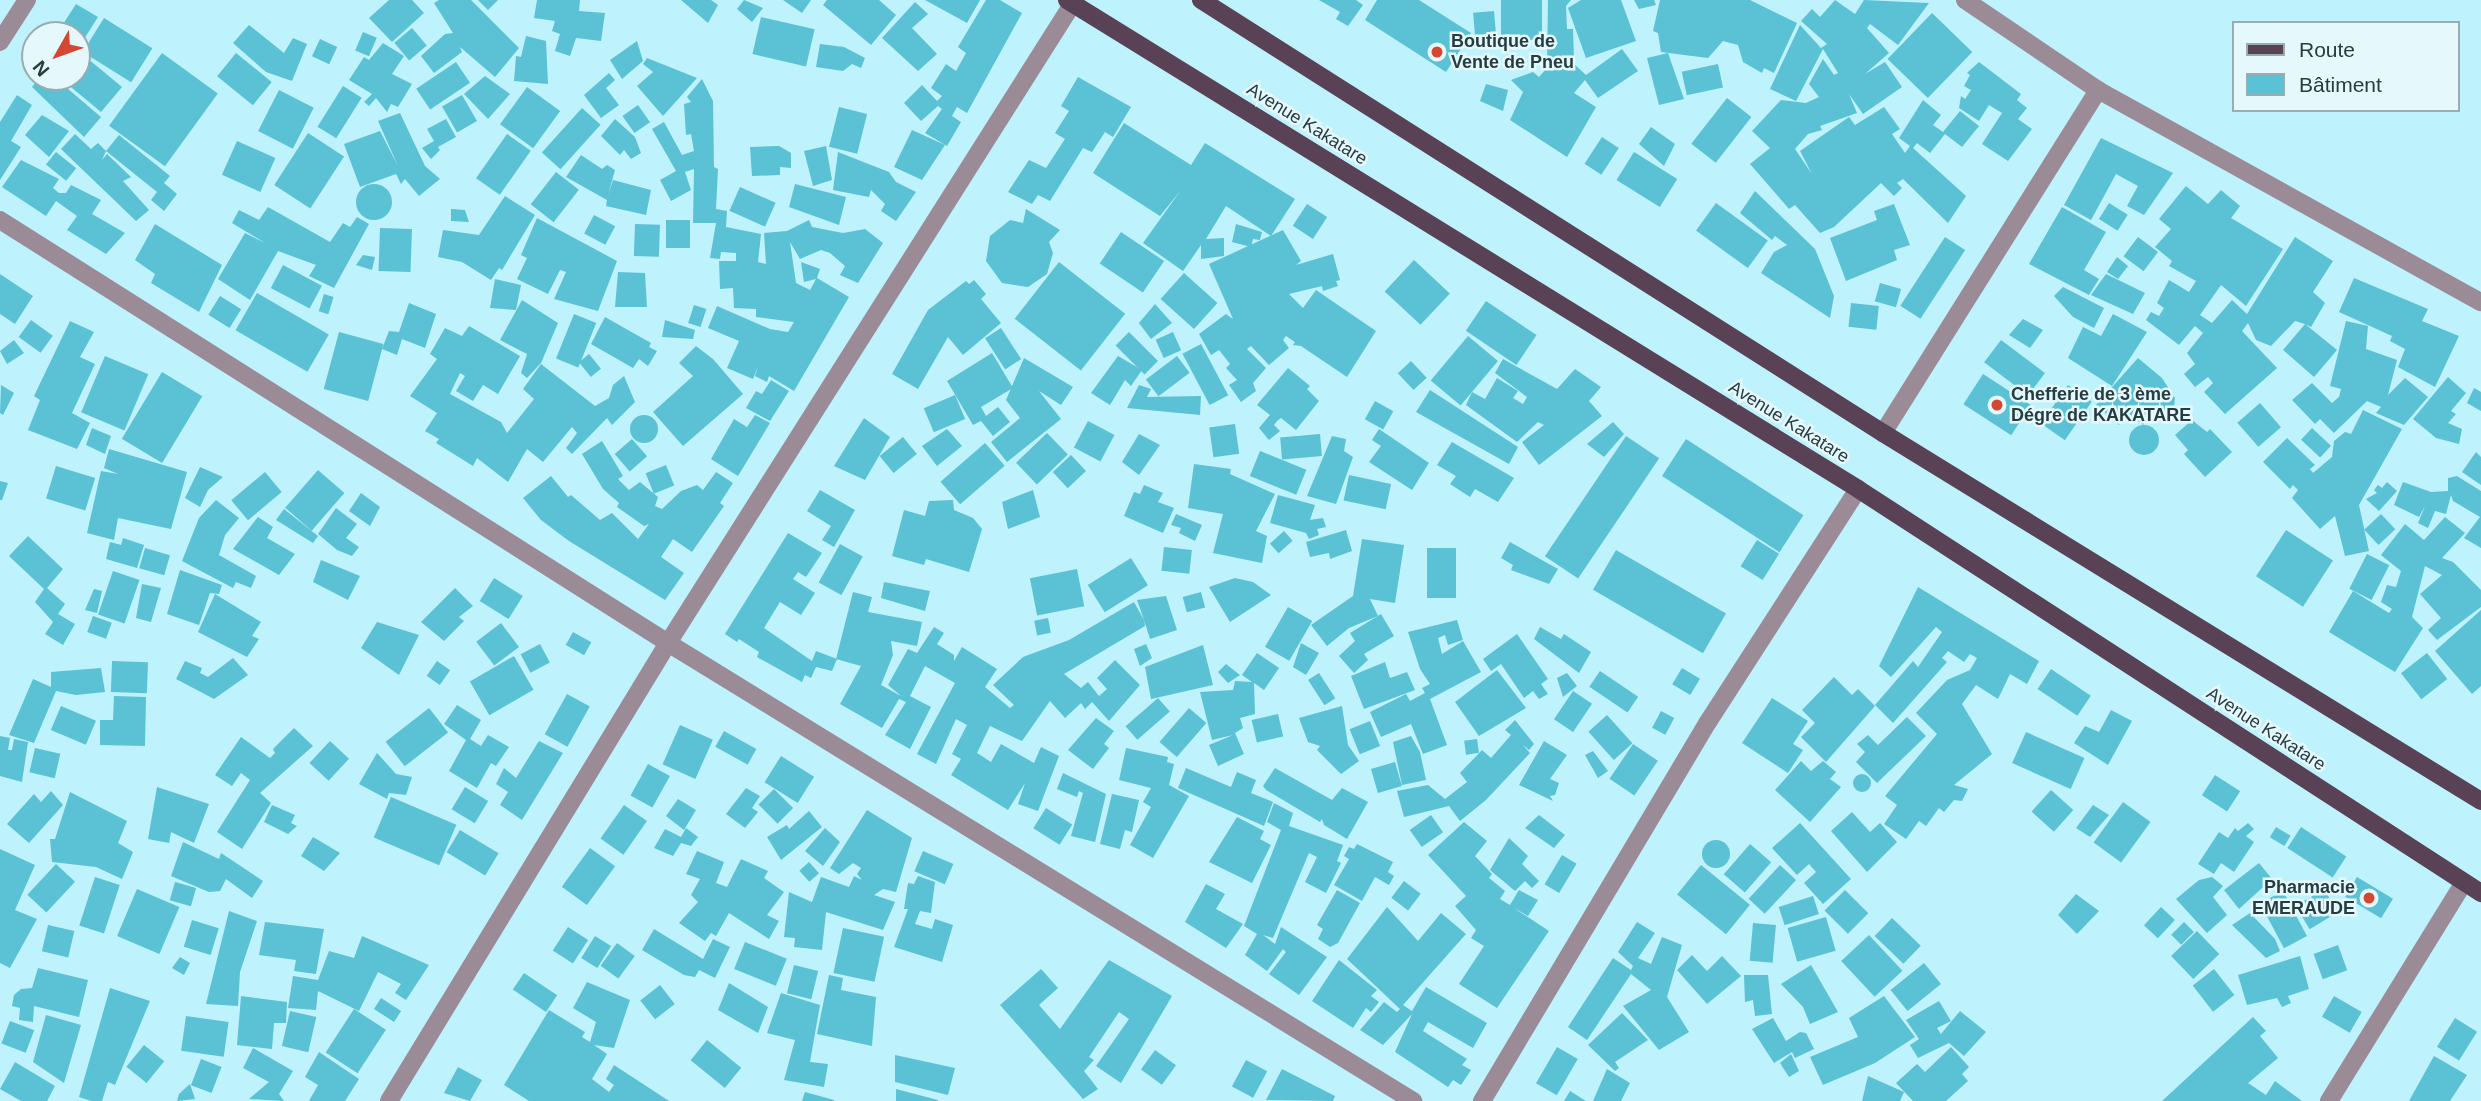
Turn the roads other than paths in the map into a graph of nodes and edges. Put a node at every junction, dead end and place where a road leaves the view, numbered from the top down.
1 (27, 0) edge
2 (1201, 0) edge
3 (1965, 0) edge
4 (1072, 1) edge
5 (0, 42) edge
6 (2098, 90) junction
7 (0, 220) edge
8 (2481, 302) edge
9 (1883, 433) junction
10 (1858, 489) junction
11 (668, 643) junction
12 (2481, 801) edge
13 (2464, 882) junction
14 (2481, 893) edge
15 (389, 1101) edge
16 (1413, 1101) edge
17 (1482, 1101) edge
18 (2329, 1101) edge

1 - 5 street
2 - 9 main road
3 - 6 street
4 - 10 main road, Avenue Kakatare
4 - 11 street
6 - 8 street
6 - 9 street
7 - 11 street
9 - 12 main road
10 - 13 main road, Avenue Kakatare
10 - 17 street
11 - 15 street
11 - 16 street
13 - 14 main road, Avenue Kakatare
13 - 18 street

